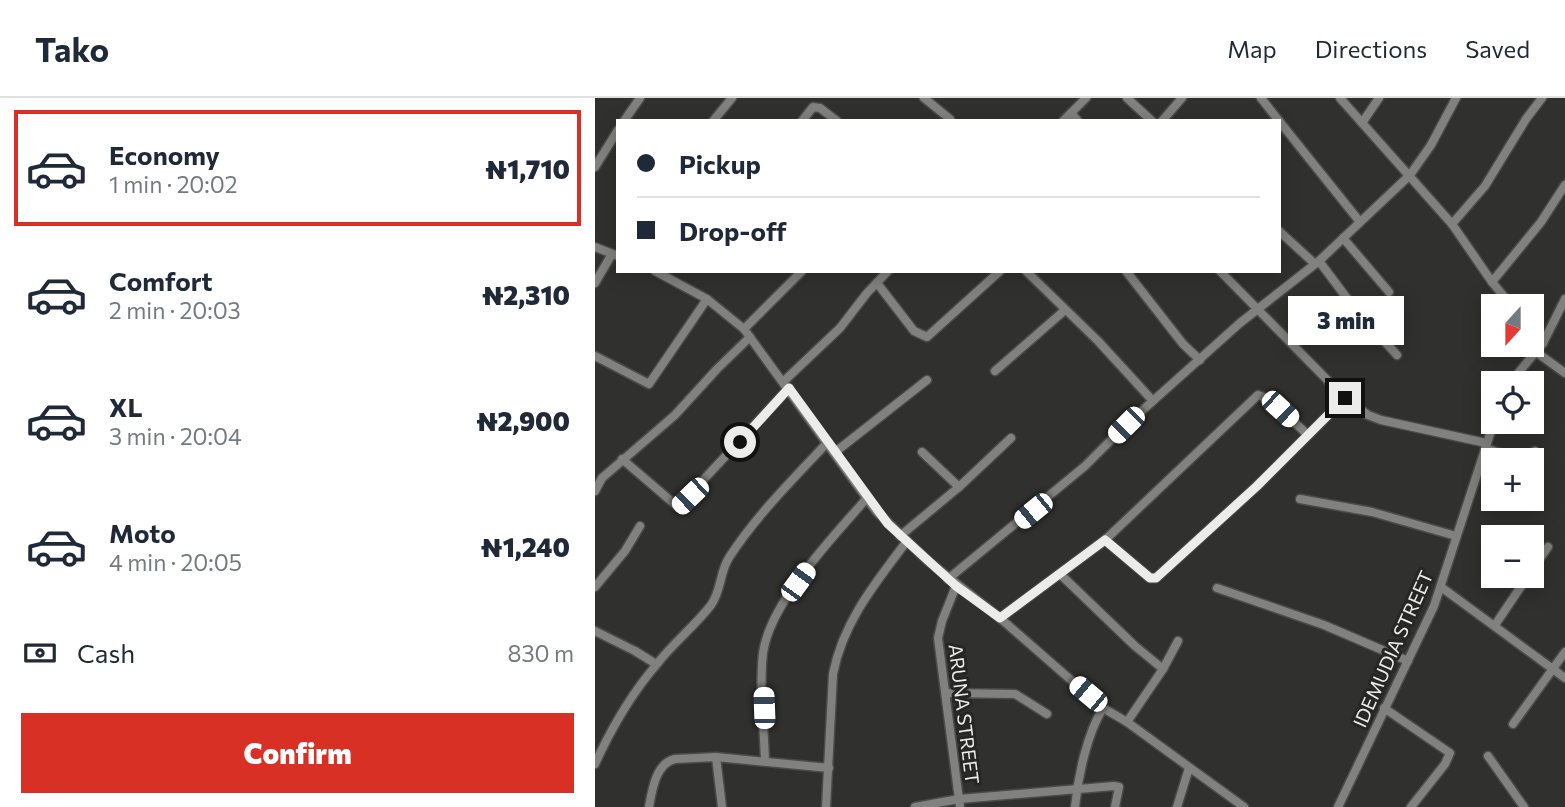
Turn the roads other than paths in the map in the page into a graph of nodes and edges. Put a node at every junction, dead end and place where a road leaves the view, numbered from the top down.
1 (640, 98) edge
2 (731, 98) edge
3 (925, 98) edge
4 (1086, 98) edge
5 (1127, 98) edge
6 (1182, 98) edge
7 (1261, 98) edge
8 (1340, 98) edge
9 (1379, 98) edge
10 (1457, 98) edge
11 (1542, 98) edge
12 (1071, 113) junction
13 (625, 119) edge
14 (715, 119) edge
15 (804, 119) edge
16 (834, 119) edge
17 (950, 119) dead end
18 (1065, 119) edge
19 (1076, 119) edge
20 (1149, 119) edge
21 (1164, 119) edge
22 (1277, 119) edge
23 (1362, 123) junction
24 (1281, 124) edge
25 (616, 133) edge
26 (595, 167) edge
27 (1410, 176) junction
28 (1565, 185) edge
29 (1360, 222) junction
30 (1452, 224) junction
31 (1281, 233) edge
32 (1343, 238) junction
33 (595, 247) edge
34 (615, 255) edge
35 (1317, 262) junction
36 (659, 273) edge
37 (886, 273) edge
38 (998, 273) edge
39 (1028, 273) edge
40 (1128, 273) edge
41 (1222, 273) edge
42 (797, 274) edge
43 (1492, 282) junction
44 (595, 283) edge
45 (877, 283) junction
46 (1389, 292) dead end
47 (1502, 294) edge
48 (707, 299) junction
49 (1565, 299) edge
50 (1260, 309) junction
51 (1065, 310) junction
52 (744, 329) junction
53 (750, 337) junction
54 (1544, 341) edge
55 (1397, 355) dead end
56 (595, 356) edge
57 (1532, 357) edge
58 (1543, 357) edge
59 (1200, 360) junction
60 (995, 370) dead end
61 (1520, 371) edge
62 (1565, 373) edge
63 (927, 380) dead end
64 (786, 385) junction
65 (1345, 398) junction
66 (1153, 401) junction
67 (1307, 434) junction
68 (1489, 434) edge
69 (1011, 438) dead end
70 (827, 443) junction
71 (1485, 445) junction
72 (1492, 448) edge
73 (922, 452) dead end
74 (834, 453) junction
75 (622, 459) junction
76 (599, 475) edge
77 (959, 487) junction
78 (595, 491) edge
79 (867, 498) junction
80 (1300, 499) dead end
81 (640, 526) dead end
82 (1456, 536) junction
83 (903, 539) junction
84 (1105, 540) junction
85 (1548, 547) dead end
86 (1544, 553) edge
87 (1060, 575) junction
88 (949, 579) junction
89 (956, 586) junction
90 (595, 587) edge
91 (1441, 587) junction
92 (1217, 588) dead end
93 (1520, 588) edge
94 (1000, 618) junction
95 (1495, 625) junction
96 (595, 631) edge
97 (1178, 640) dead end
98 (1565, 652) edge
99 (1408, 661) junction
100 (656, 664) junction
101 (1163, 669) junction
102 (1553, 669) junction
103 (1565, 678) edge
104 (947, 693) junction
105 (1103, 708) junction
106 (1384, 708) junction
107 (1047, 714) dead end
108 (1127, 722) junction
109 (1513, 724) dead end
110 (1488, 756) dead end
111 (716, 757) junction
112 (596, 758) edge
113 (765, 761) junction
114 (829, 768) junction
115 (1189, 768) junction
116 (1077, 789) junction
117 (960, 803) edge
118 (649, 807) edge
119 (722, 807) edge
120 (826, 807) edge
121 (915, 807) edge
122 (1075, 807) edge
123 (1115, 807) edge
124 (1177, 807) edge
125 (1244, 807) edge
126 (1338, 807) edge
127 (1411, 807) edge
128 (1523, 807) edge

1 - 13 street
2 - 14 street
3 - 17 street
4 - 12 street
5 - 20 street
6 - 21 street
7 - 22 street
8 - 23 street
9 - 23 street
10 - 27 street
11 - 30 street
12 - 18 street
12 - 19 street
15 - 16 street
23 - 27 street
24 - 29 street
25 - 26 street
27 - 29 street
27 - 30 street
28 - 43 street
29 - 32 street
30 - 43 street
31 - 35 street
32 - 35 street
32 - 46 street
33 - 34 street
34 - 44 street
35 - 50 street
35 - 55 street
36 - 48 street
37 - 45 street
38 - 45 street
39 - 51 street
40 - 59 street
41 - 50 street
42 - 52 street
43 - 47 street
45 - 64 street
48 - 52 street
48 - 56 street
49 - 54 street
50 - 59 street
50 - 65 street
51 - 60 street
51 - 66 street
52 - 53 street
53 - 64 street
53 - 75 street
57 - 61 street
58 - 62 street
59 - 66 street
63 - 74 street
64 - 70 street
64 - 75 street
65 - 67 street
65 - 71 street
66 - 88 street
67 - 84 street
67 - 84 street
68 - 71 street, IDEMUDIA STREET
69 - 77 street
70 - 74 street
70 - 100 street
71 - 72 street
71 - 82 street, IDEMUDIA STREET
73 - 77 street
74 - 79 street
75 - 76 street
76 - 78 street
77 - 83 street
79 - 83 street
79 - 113 street
80 - 82 street
81 - 90 street
82 - 91 street, IDEMUDIA STREET
83 - 88 street
83 - 114 street
84 - 87 street
85 - 86 street
87 - 94 street
87 - 101 street
88 - 89 street
89 - 94 street
89 - 104 street, ARUNA STREET
91 - 95 street
91 - 99 street, IDEMUDIA STREET
92 - 99 street
93 - 95 street
94 - 105 street
95 - 102 street
96 - 100 street
97 - 101 street
98 - 102 street
99 - 106 street, IDEMUDIA STREET
100 - 112 street
101 - 108 street
102 - 103 street
102 - 109 street
104 - 107 street
104 - 117 street, ARUNA STREET
105 - 108 street
105 - 116 street
106 - 126 street, IDEMUDIA STREET
106 - 127 street
108 - 115 street
110 - 128 street
111 - 113 street
111 - 118 street
111 - 119 street
113 - 114 street
114 - 120 street
115 - 124 street
115 - 125 street
116 - 117 street
116 - 122 street
116 - 123 street
117 - 121 street

